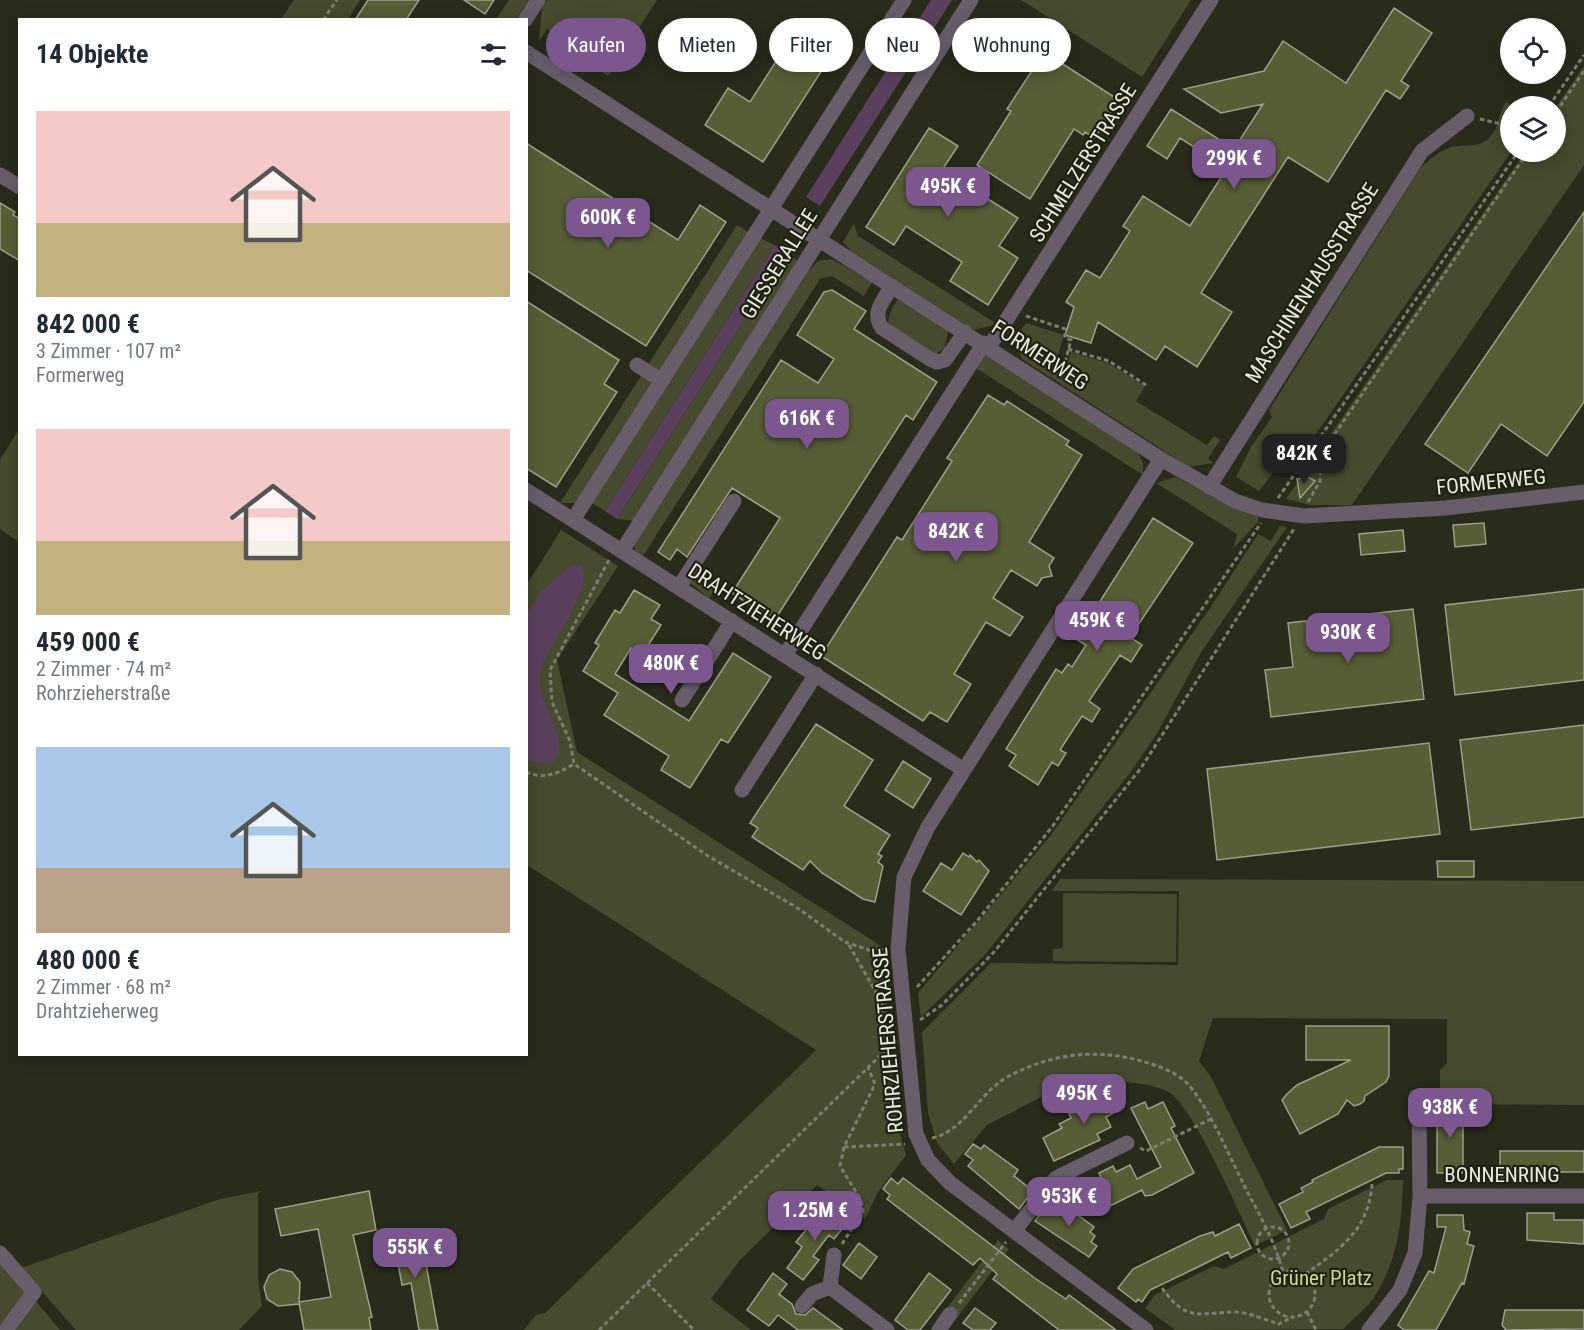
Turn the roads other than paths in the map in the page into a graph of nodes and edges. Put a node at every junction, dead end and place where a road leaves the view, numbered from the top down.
1 (538, 0) edge
2 (904, 0) edge
3 (971, 0) edge
4 (1211, 0) edge
5 (526, 18) edge
6 (528, 53) edge
7 (1467, 116) road end
8 (0, 175) edge
9 (18, 186) edge
10 (771, 209) junction
11 (820, 240) junction
12 (892, 286) junction
13 (965, 332) junction
14 (987, 345) junction
15 (637, 365) dead end
16 (661, 380) junction
17 (1161, 459) junction
18 (1209, 487) junction
19 (528, 491) edge
20 (1584, 492) edge
21 (734, 501) dead end
22 (573, 520) junction
23 (622, 550) junction
24 (679, 587) junction
25 (732, 621) junction
26 (785, 655) junction
27 (816, 674) junction
28 (682, 700) dead end
29 (964, 770) junction
30 (742, 790) dead end
31 (1419, 1109) dead end
32 (1127, 1143) road end
33 (1420, 1196) junction
34 (1584, 1196) edge
35 (1014, 1231) junction
36 (0, 1252) edge
37 (834, 1255) road end
38 (830, 1287) junction
39 (802, 1306) dead end
40 (951, 1314) road end
41 (6, 1330) edge
42 (887, 1330) edge
43 (939, 1330) edge
44 (1146, 1330) edge
45 (1369, 1330) edge

1 - 5 street
2 - 10 street, GIESSERALLEE
3 - 11 street, GIESSERALLEE
4 - 14 street, SCHMELZERSTRASSE
6 - 10 street, FORMERWEG
7 - 18 street, MASCHINENHAUSSTRASSE
8 - 9 street
10 - 11 street, FORMERWEG
10 - 16 street, GIESSERALLEE
11 - 12 street, FORMERWEG
11 - 23 street, GIESSERALLEE
12 - 13 street, FORMERWEG
12 - 13 street
13 - 14 street, FORMERWEG
14 - 17 street, FORMERWEG
14 - 26 street, SCHMELZERSTRASSE
15 - 16 street
16 - 22 street, GIESSERALLEE
17 - 18 street, FORMERWEG
17 - 29 street, ROHRZIEHERSTRASSE
18 - 20 street, FORMERWEG
19 - 22 street, DRAHTZIEHERWEG
21 - 24 street
22 - 23 street, DRAHTZIEHERWEG
23 - 24 street, DRAHTZIEHERWEG
24 - 25 street, DRAHTZIEHERWEG
25 - 26 street, DRAHTZIEHERWEG
25 - 28 street
26 - 27 street, DRAHTZIEHERWEG
27 - 29 street, DRAHTZIEHERWEG
27 - 30 street
29 - 35 street, ROHRZIEHERSTRASSE
31 - 33 street, BONNENRING
32 - 35 street
33 - 34 street, BONNENRING
33 - 45 street, BONNENRING
35 - 44 street, ROHRZIEHERSTRASSE
36 - 41 street
37 - 38 street
38 - 39 street
38 - 42 street
40 - 43 street

